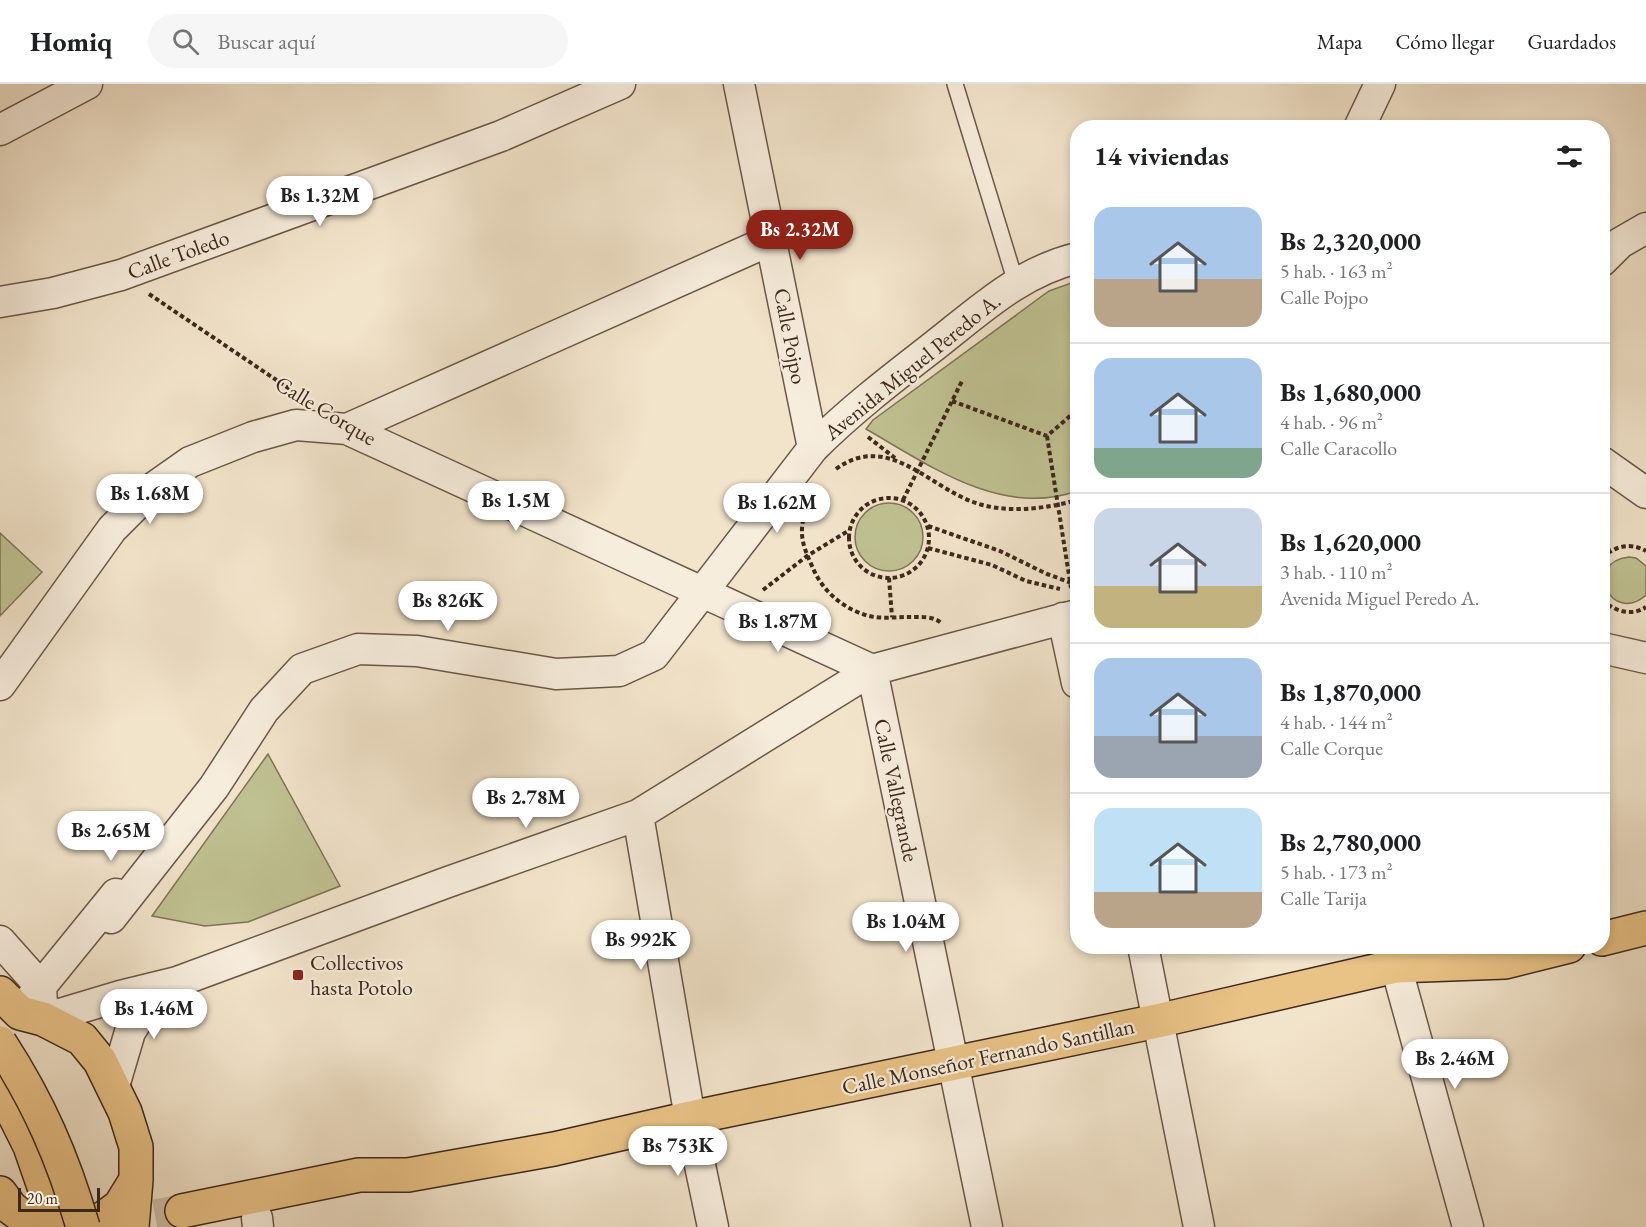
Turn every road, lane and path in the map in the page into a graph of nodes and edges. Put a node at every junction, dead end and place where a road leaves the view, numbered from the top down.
1 (620, 84) edge
2 (740, 84) edge
3 (955, 84) edge
4 (1380, 84) edge
5 (81, 86) edge
6 (1363, 120) edge
7 (0, 130) edge
8 (1646, 228) edge
9 (771, 240) junction
10 (1610, 253) edge
11 (1070, 260) edge
12 (121, 275) junction
13 (1016, 283) junction
14 (0, 302) edge
15 (962, 381) dead end
16 (952, 401) junction
17 (308, 402) dead end
18 (1070, 416) edge
19 (347, 429) junction
20 (1047, 436) junction
21 (813, 448) junction
22 (1610, 468) edge
23 (917, 471) junction
24 (831, 472) dead end
25 (1646, 493) edge
26 (811, 496) dead end
27 (903, 500) junction
28 (1070, 502) edge
29 (1057, 506) junction
30 (928, 526) junction
31 (849, 530) junction
32 (928, 548) junction
33 (1610, 551) edge
34 (1646, 551) edge
35 (807, 556) junction
36 (889, 578) junction
37 (1069, 582) junction
38 (704, 591) junction
39 (1610, 607) edge
40 (1646, 607) edge
41 (1070, 608) edge
42 (740, 609) junction
43 (892, 617) junction
44 (954, 648) junction
45 (1610, 650) edge
46 (1646, 658) edge
47 (872, 670) junction
48 (0, 685) edge
49 (241, 744) junction
50 (638, 815) junction
51 (111, 918) dead end
52 (1646, 928) edge
53 (1610, 937) edge
54 (0, 940) edge
55 (1144, 954) edge
56 (1537, 954) edge
57 (1464, 955) edge
58 (1396, 966) junction
59 (177, 982) junction
60 (41, 987) junction
61 (16, 1014) edge
62 (1157, 1021) junction
63 (0, 1043) edge
64 (954, 1065) junction
65 (0, 1086) edge
66 (114, 1086) junction
67 (690, 1118) junction
68 (408, 1175) junction
69 (136, 1180) junction
70 (11, 1209) edge
71 (193, 1219) edge
72 (257, 1222) edge
73 (41, 1227) edge
74 (58, 1227) edge
75 (90, 1227) edge
76 (132, 1227) edge
77 (713, 1227) edge
78 (987, 1227) edge
79 (1199, 1227) edge
80 (1468, 1227) edge

1 - 12 street, Calle Toledo
2 - 9 street, Calle Pojpo
3 - 13 lane
4 - 6 street
5 - 7 street
8 - 10 street
9 - 19 street
9 - 21 street, Calle Pojpo
11 - 13 street, Avenida Miguel Peredo A.
12 - 14 street, Calle Toledo
12 - 17 path, Calle Corque
13 - 21 street, Avenida Miguel Peredo A.
15 - 16 path
16 - 20 path
16 - 23 path
18 - 20 path
19 - 38 street, Calle Corque
19 - 48 street
20 - 29 path
21 - 38 street, Avenida Miguel Peredo A.
22 - 25 street
23 - 24 path
23 - 27 path
23 - 29 path
26 - 35 path
27 - 30 path
27 - 31 path
28 - 29 path
29 - 37 path
30 - 32 path
30 - 37 path
31 - 35 path
31 - 36 path
32 - 36 path
32 - 41 path
33 - 34 path
35 - 42 path
35 - 43 path
36 - 43 path
37 - 41 path
38 - 42 street, Calle Corque
38 - 49 street, Avenida Miguel Peredo A.
39 - 40 path
41 - 44 street
42 - 47 street, Calle Corque
43 - 44 path
44 - 47 street
45 - 46 street
47 - 50 street
47 - 64 street, Calle Vallegrande
49 - 51 street
49 - 60 street
50 - 59 street
50 - 67 street
52 - 53 main road
54 - 60 street
55 - 62 street
56 - 57 main road, Calle Monseñor Fernando Santillan
57 - 58 main road, Calle Monseñor Fernando Santillan
58 - 62 main road, Calle Monseñor Fernando Santillan
58 - 80 street
59 - 61 street
59 - 66 street
60 - 61 street
61 - 66 main road
62 - 64 main road, Calle Monseñor Fernando Santillan
62 - 79 street
63 - 75 main road, bridge
64 - 67 main road, Calle Monseñor Fernando Santillan
64 - 78 street, Calle Vallegrande
65 - 74 main road
66 - 69 main road
67 - 68 main road, Calle Monseñor Fernando Santillan
67 - 77 street
68 - 71 main road, Calle Monseñor Fernando Santillan
68 - 72 main road, Calle Monseñor Fernando Santillan
69 - 75 main road
69 - 76 main road
70 - 73 main road
71 - 72 main road, Calle Monseñor Fernando Santillan

